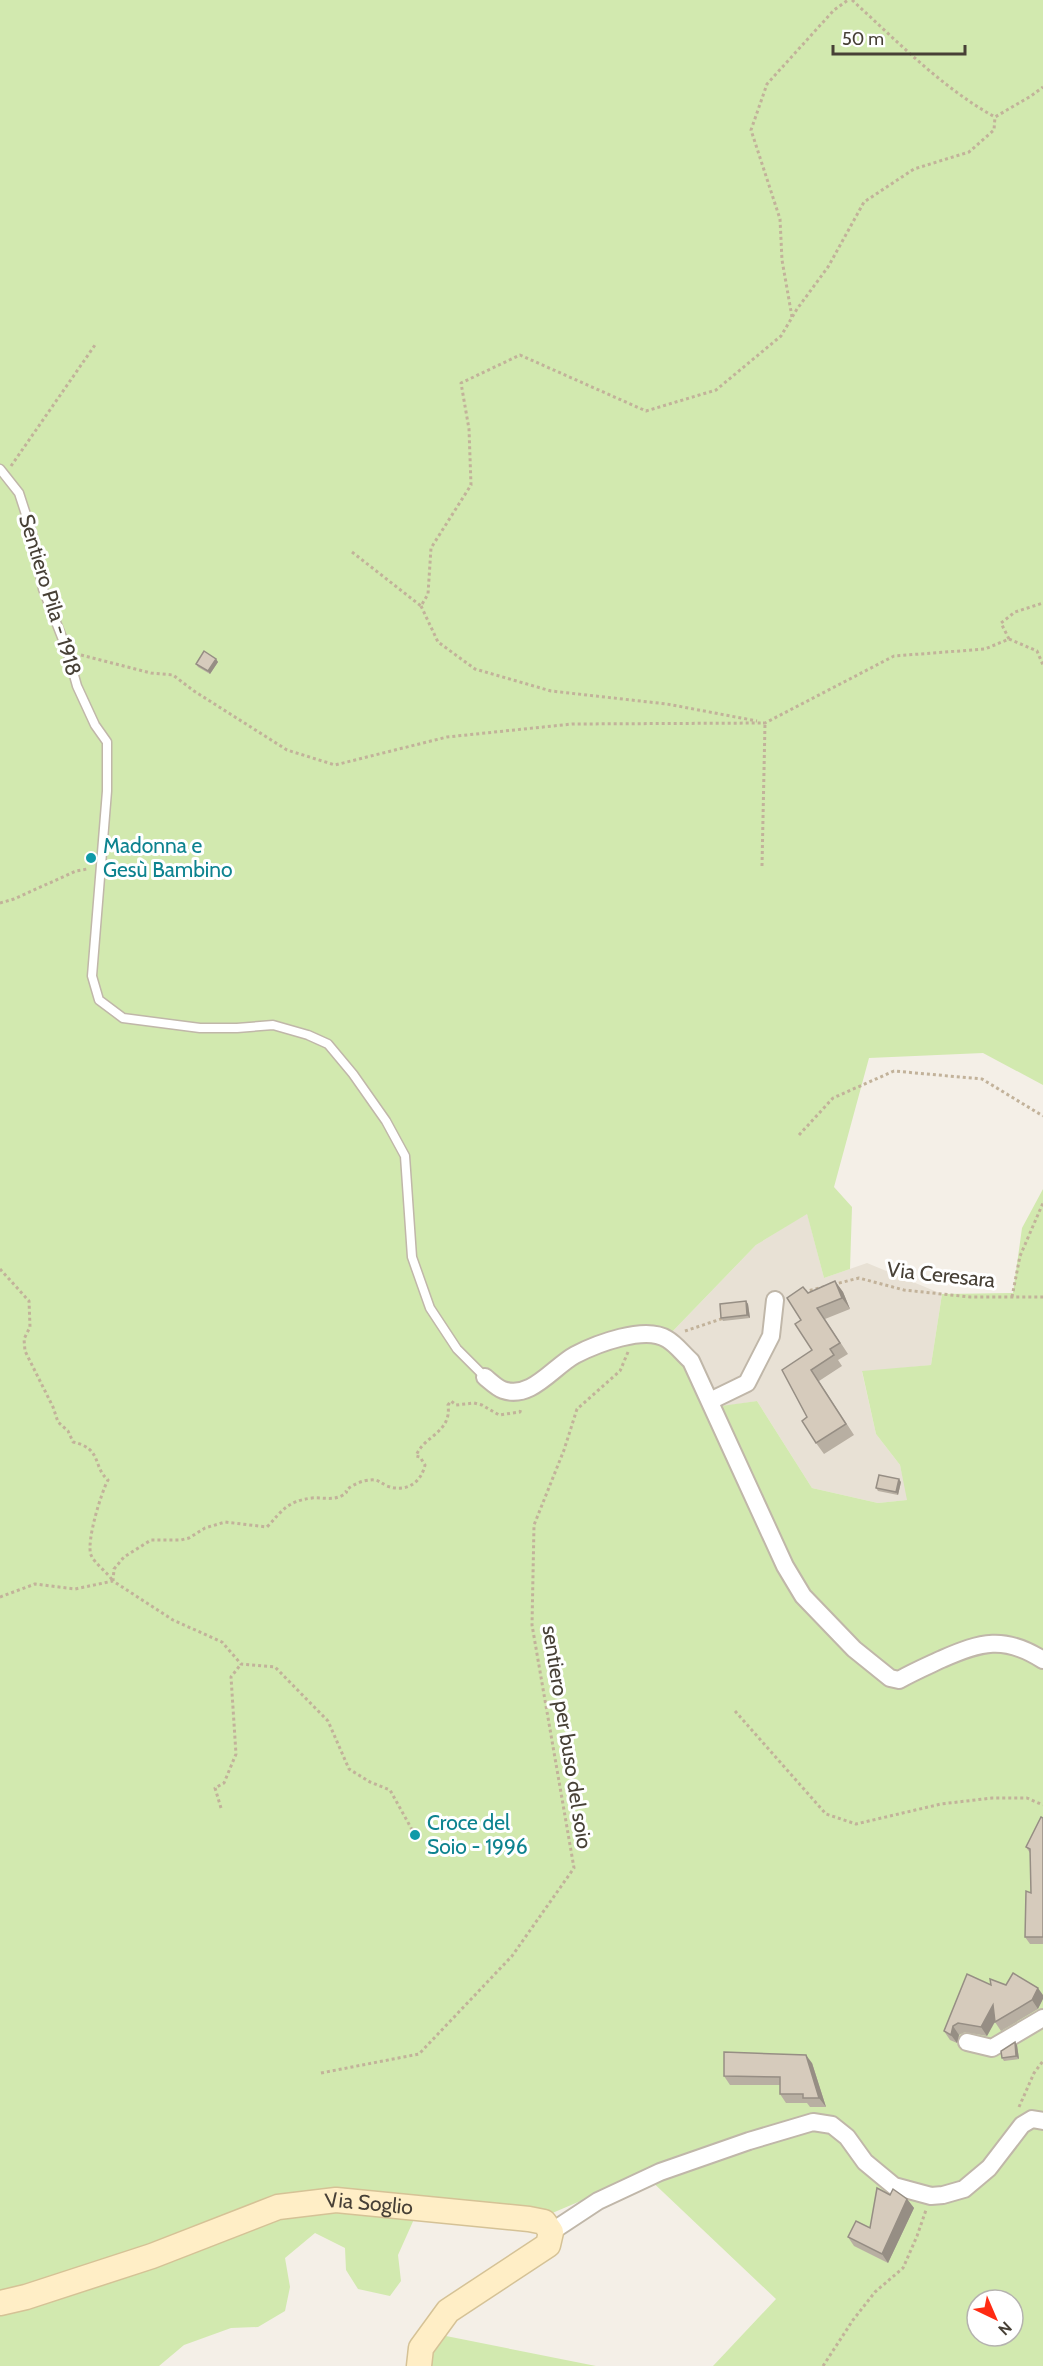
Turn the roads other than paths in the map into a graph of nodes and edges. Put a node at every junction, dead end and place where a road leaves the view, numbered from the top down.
1 (3, 472) edge
2 (775, 1300) road end
3 (485, 1377) joint
4 (710, 1401) junction
5 (1043, 1660) edge
6 (1043, 2018) edge
7 (967, 2042) dead end
8 (1043, 2121) edge
9 (551, 2232) junction
10 (0, 2303) edge
11 (419, 2366) edge

1 - 3 lane, Sentiero Pila - 1918
2 - 4 street
3 - 4 street
4 - 5 street
6 - 7 street
8 - 9 street
9 - 10 street, Via Soglio
9 - 11 street

